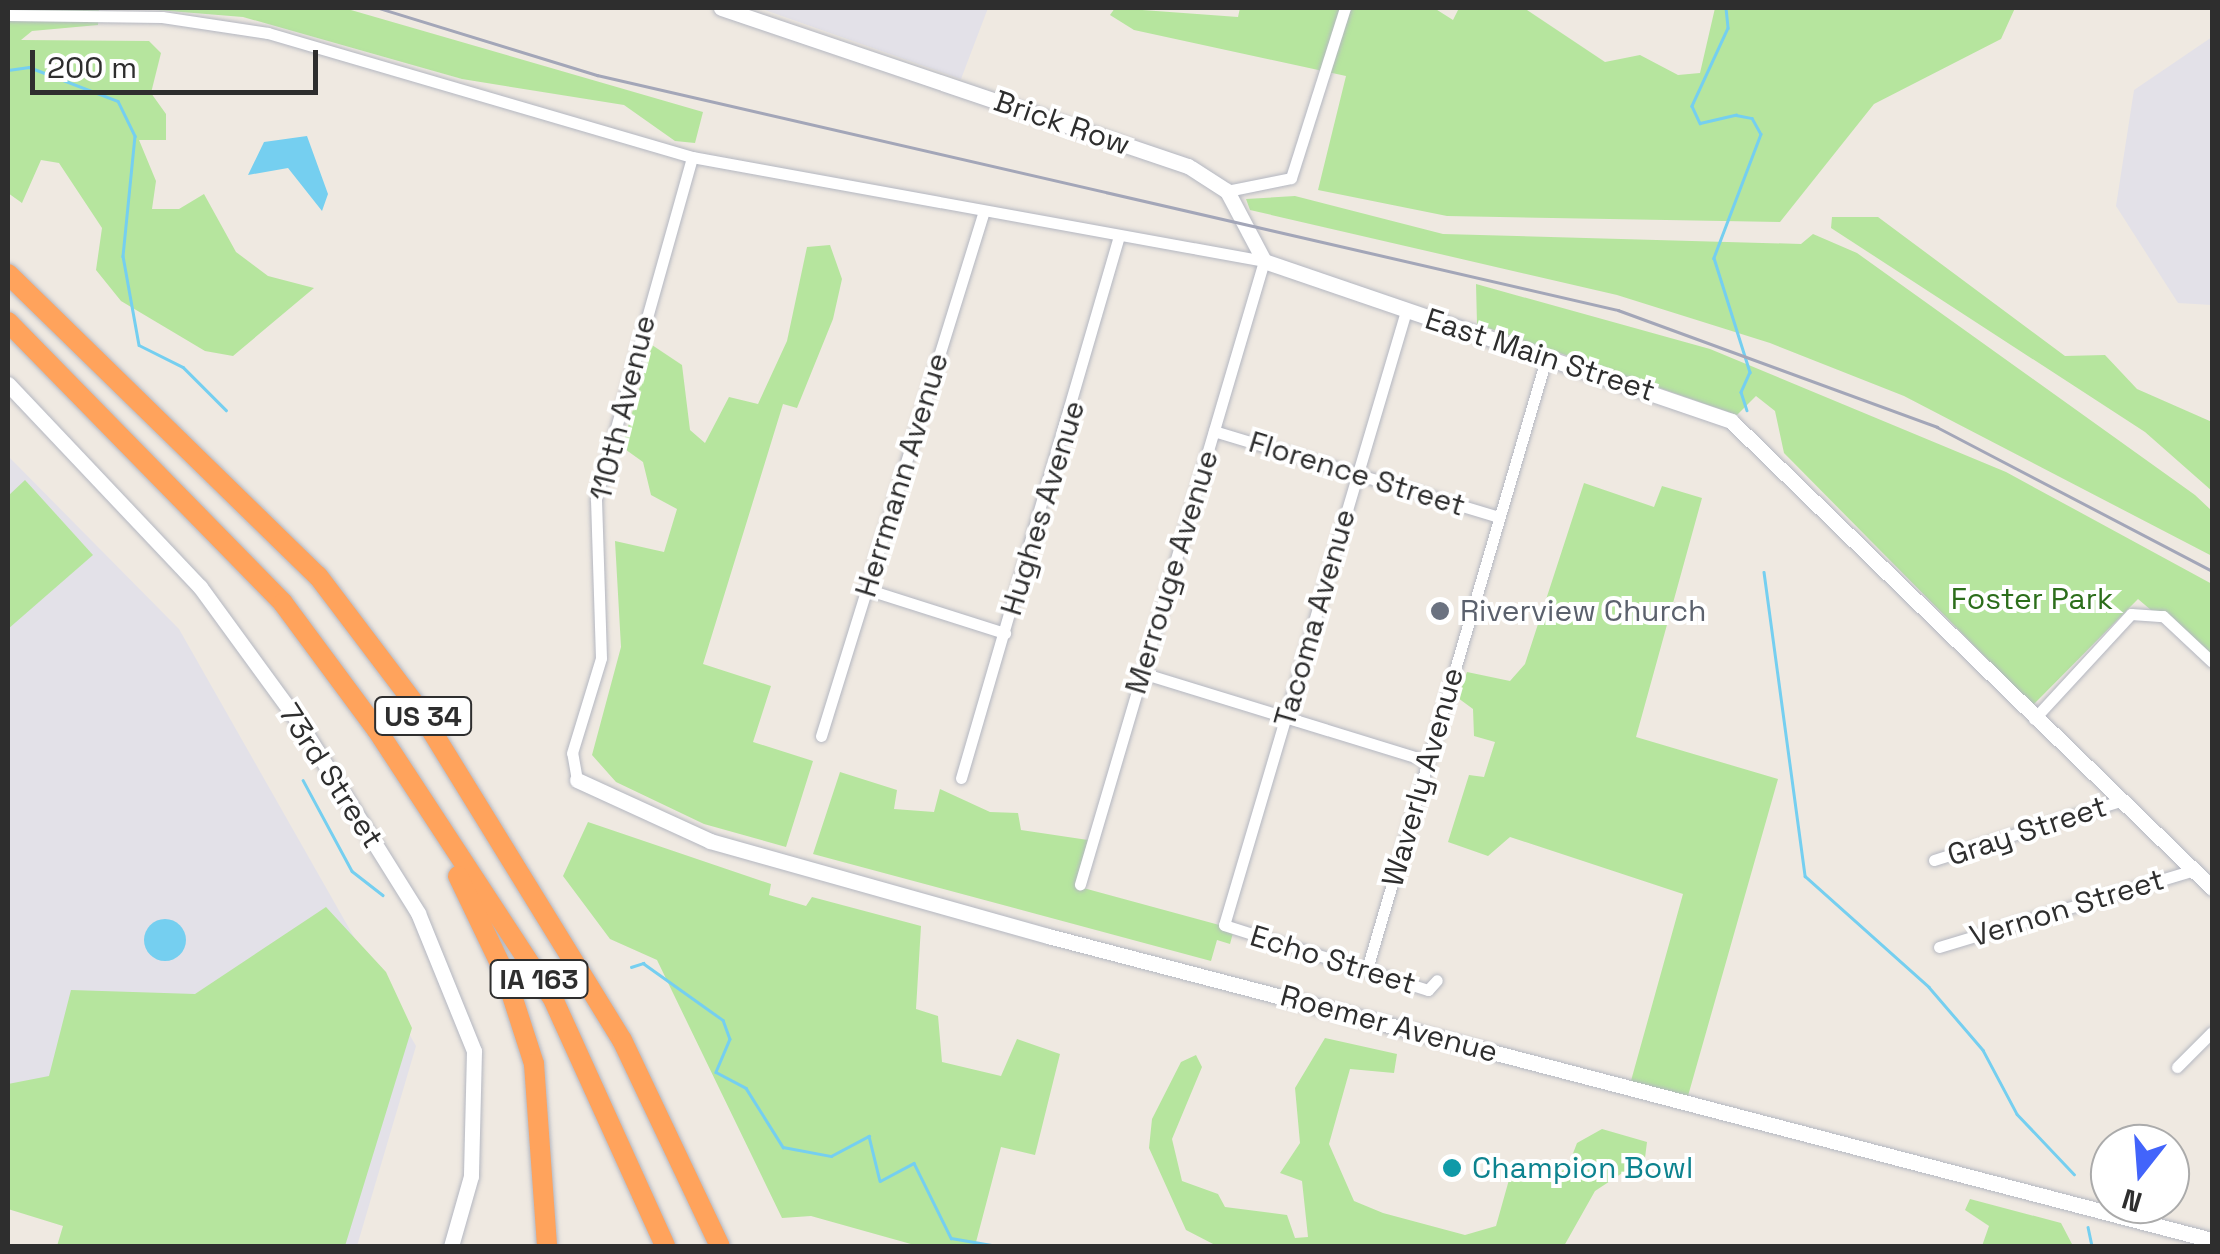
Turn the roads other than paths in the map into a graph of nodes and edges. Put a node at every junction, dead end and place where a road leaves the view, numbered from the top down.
1 (721, 8) edge
2 (1344, 8) edge
3 (8, 14) edge
4 (692, 157) junction
5 (1226, 190) junction
6 (983, 214) junction
7 (1119, 236) junction
8 (1264, 261) junction
9 (8, 274) edge
10 (1406, 311) junction
11 (8, 322) edge
12 (1546, 356) junction
13 (8, 384) edge
14 (1214, 431) junction
15 (1357, 474) junction
16 (1499, 517) junction
17 (866, 589) junction
18 (1005, 633) junction
19 (2212, 662) edge
20 (1142, 673) junction
21 (1286, 717) junction
22 (2034, 718) junction
23 (377, 730) junction
24 (820, 736) dead end
25 (1428, 761) junction
26 (961, 778) dead end
27 (577, 780) joint
28 (2120, 801) junction
29 (1934, 860) dead end
30 (2194, 870) junction
31 (1080, 884) dead end
32 (2212, 886) edge
33 (1224, 926) joint
34 (1939, 947) dead end
35 (1366, 969) junction
36 (1437, 980) dead end
37 (2212, 1032) edge
38 (2178, 1066) dead end
39 (2212, 1240) edge
40 (451, 1246) edge
41 (548, 1246) edge
42 (665, 1246) edge
43 (720, 1246) edge

1 - 5 street, Brick Row
2 - 5 street
3 - 4 street, East Main Street
4 - 6 street, East Main Street
4 - 27 street, 110th Avenue
5 - 8 street
6 - 7 street, East Main Street
6 - 17 street, Herrmann Avenue
7 - 8 street, East Main Street
7 - 18 street, Hughes Avenue
8 - 10 street, East Main Street
8 - 14 street, Merrouge Avenue
9 - 43 highway, US 34
10 - 12 street, East Main Street
10 - 15 street, Tacoma Avenue
11 - 23 highway, US 34
12 - 16 street, Waverly Avenue
12 - 22 street, East Main Street
13 - 40 street, 73rd Street
14 - 15 street, Florence Street
14 - 20 street, Merrouge Avenue
15 - 16 street, Florence Street
15 - 21 street, Tacoma Avenue
16 - 25 street, Waverly Avenue
17 - 18 street
17 - 24 street, Herrmann Avenue
18 - 26 street, Hughes Avenue
19 - 22 street
20 - 21 street
20 - 31 street, Merrouge Avenue
21 - 25 street
21 - 33 street, Tacoma Avenue
22 - 28 street, East Main Street
23 - 41 highway, US 34
23 - 42 highway, IA 163
25 - 35 street, Waverly Avenue
27 - 39 street, Roemer Avenue
28 - 29 street, Gray Street
28 - 30 street, East Main Street
30 - 32 street, East Main Street
30 - 34 street, Vernon Street
33 - 35 street, Echo Street
35 - 36 street, Echo Street
37 - 38 street

